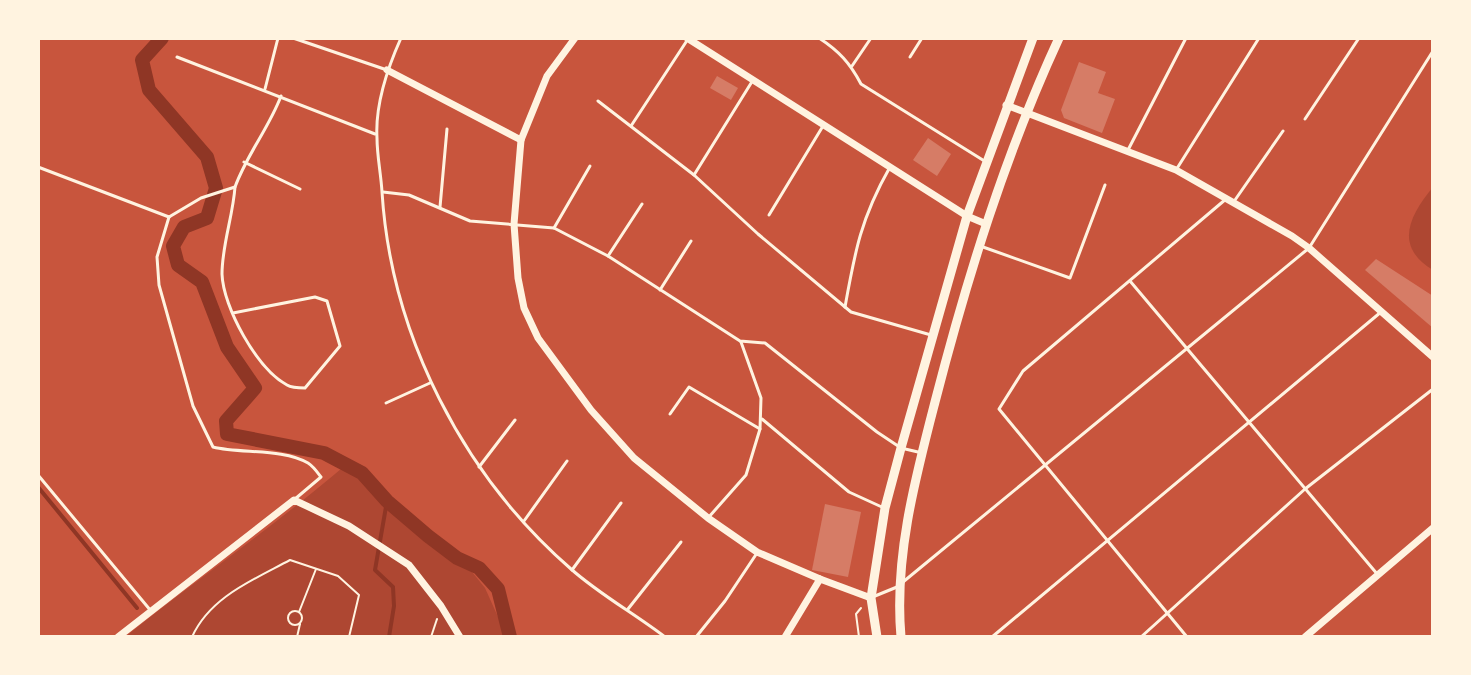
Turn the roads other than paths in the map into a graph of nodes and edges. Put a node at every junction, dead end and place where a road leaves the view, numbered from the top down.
1 (278, 38) edge
2 (293, 38) edge
3 (401, 38) edge
4 (575, 38) edge
5 (687, 38) edge
6 (819, 38) edge
7 (871, 38) edge
8 (922, 38) edge
9 (1033, 38) edge
10 (1059, 38) edge
11 (1186, 38) edge
12 (1259, 38) edge
13 (1359, 38) edge
14 (1433, 51) edge
15 (177, 57) dead end
16 (910, 57) dead end
17 (852, 66) junction
18 (387, 70) junction
19 (753, 80) junction
20 (265, 89) junction
21 (281, 96) junction
22 (598, 101) dead end
23 (1006, 105) junction
24 (1026, 113) junction
25 (1305, 119) dead end
26 (823, 125) junction
27 (631, 126) junction
28 (447, 129) dead end
29 (1283, 131) dead end
30 (376, 134) junction
31 (521, 140) junction
32 (1128, 150) junction
33 (244, 162) junction
34 (986, 162) junction
35 (590, 166) dead end
36 (38, 167) edge
37 (890, 167) junction
38 (1176, 170) junction
39 (694, 175) junction
40 (1105, 185) dead end
41 (235, 187) junction
42 (300, 189) dead end
43 (382, 192) junction
44 (1230, 200) junction
45 (642, 204) dead end
46 (440, 207) junction
47 (769, 215) dead end
48 (967, 216) junction
49 (169, 217) junction
50 (514, 224) junction
51 (986, 224) junction
52 (554, 228) junction
53 (691, 241) dead end
54 (979, 245) junction
55 (1309, 248) junction
56 (608, 256) junction
57 (1129, 280) junction
58 (660, 290) junction
59 (845, 307) junction
60 (1381, 312) junction
61 (233, 313) junction
62 (931, 336) junction
63 (740, 341) junction
64 (1187, 349) junction
65 (1433, 357) edge
66 (430, 383) junction
67 (1433, 389) edge
68 (386, 403) dead end
69 (670, 414) dead end
70 (762, 419) junction
71 (515, 420) dead end
72 (1249, 422) junction
73 (760, 429) junction
74 (901, 448) junction
75 (922, 453) junction
76 (567, 461) dead end
77 (479, 467) junction
78 (1045, 467) junction
79 (38, 475) edge
80 (1305, 489) junction
81 (294, 500) junction
82 (621, 503) dead end
83 (885, 508) junction
84 (708, 518) junction
85 (524, 521) junction
86 (1433, 529) edge
87 (681, 542) dead end
88 (1107, 542) junction
89 (757, 552) junction
90 (572, 570) junction
91 (1378, 575) junction
92 (820, 579) junction
93 (898, 586) junction
94 (871, 598) junction
95 (628, 609) junction
96 (151, 611) junction
97 (1167, 614) junction
98 (1309, 636) edge
99 (118, 637) edge
100 (460, 637) edge
101 (665, 637) edge
102 (696, 637) edge
103 (785, 637) edge
104 (877, 637) edge
105 (901, 637) edge
106 (992, 637) edge
107 (1141, 637) edge
108 (1187, 637) edge

1 - 20 lane
2 - 18 lane
3 - 18 lane
4 - 31 street
5 - 19 street
5 - 27 lane
6 - 17 lane
7 - 17 lane
8 - 16 lane
9 - 23 street
10 - 24 street
11 - 32 lane
12 - 38 lane
13 - 25 lane
14 - 55 lane
15 - 20 lane
17 - 34 lane
18 - 30 lane
18 - 31 street
19 - 26 street
19 - 39 lane
20 - 21 lane
21 - 30 lane
21 - 33 lane
22 - 27 lane
23 - 24 street
23 - 34 street
24 - 32 street
24 - 51 street
26 - 37 street
26 - 47 lane
27 - 39 lane
28 - 46 lane
29 - 44 lane
30 - 43 lane
31 - 50 street
32 - 38 street
33 - 41 lane
33 - 42 lane
34 - 48 street
35 - 52 lane
36 - 49 lane
37 - 48 street
37 - 59 lane
38 - 44 street
39 - 59 lane
40 - 54 lane
41 - 49 lane
41 - 61 lane
43 - 46 lane
43 - 66 lane
44 - 55 street
44 - 57 lane
45 - 56 lane
46 - 50 lane
48 - 51 street
48 - 62 street
49 - 81 lane
50 - 52 lane
50 - 84 street
51 - 54 street
52 - 56 lane
53 - 58 lane
54 - 75 street
55 - 60 street
55 - 64 lane
56 - 58 lane
57 - 64 lane
57 - 78 lane
58 - 63 lane
59 - 62 lane
60 - 65 street
60 - 72 lane
61 - 61 lane
62 - 74 street
63 - 70 lane
63 - 74 lane
64 - 72 lane
64 - 78 lane
66 - 68 lane
66 - 77 lane
67 - 80 lane
69 - 73 lane
70 - 73 lane
70 - 83 lane
71 - 77 lane
72 - 80 lane
72 - 88 lane
73 - 84 lane
74 - 75 lane
74 - 83 street
75 - 93 street
76 - 85 lane
77 - 85 lane
78 - 88 lane
78 - 93 lane
79 - 96 lane
80 - 91 lane
80 - 97 lane
81 - 96 street
81 - 100 street
82 - 90 lane
83 - 94 street
84 - 89 street
85 - 90 lane
86 - 91 street
87 - 95 lane
88 - 97 lane
88 - 106 lane
89 - 92 street
89 - 102 lane
90 - 95 lane
91 - 98 street
92 - 94 street
92 - 103 street
93 - 94 lane
93 - 105 street
94 - 104 street
95 - 101 lane
96 - 99 street
97 - 107 lane
97 - 108 lane

